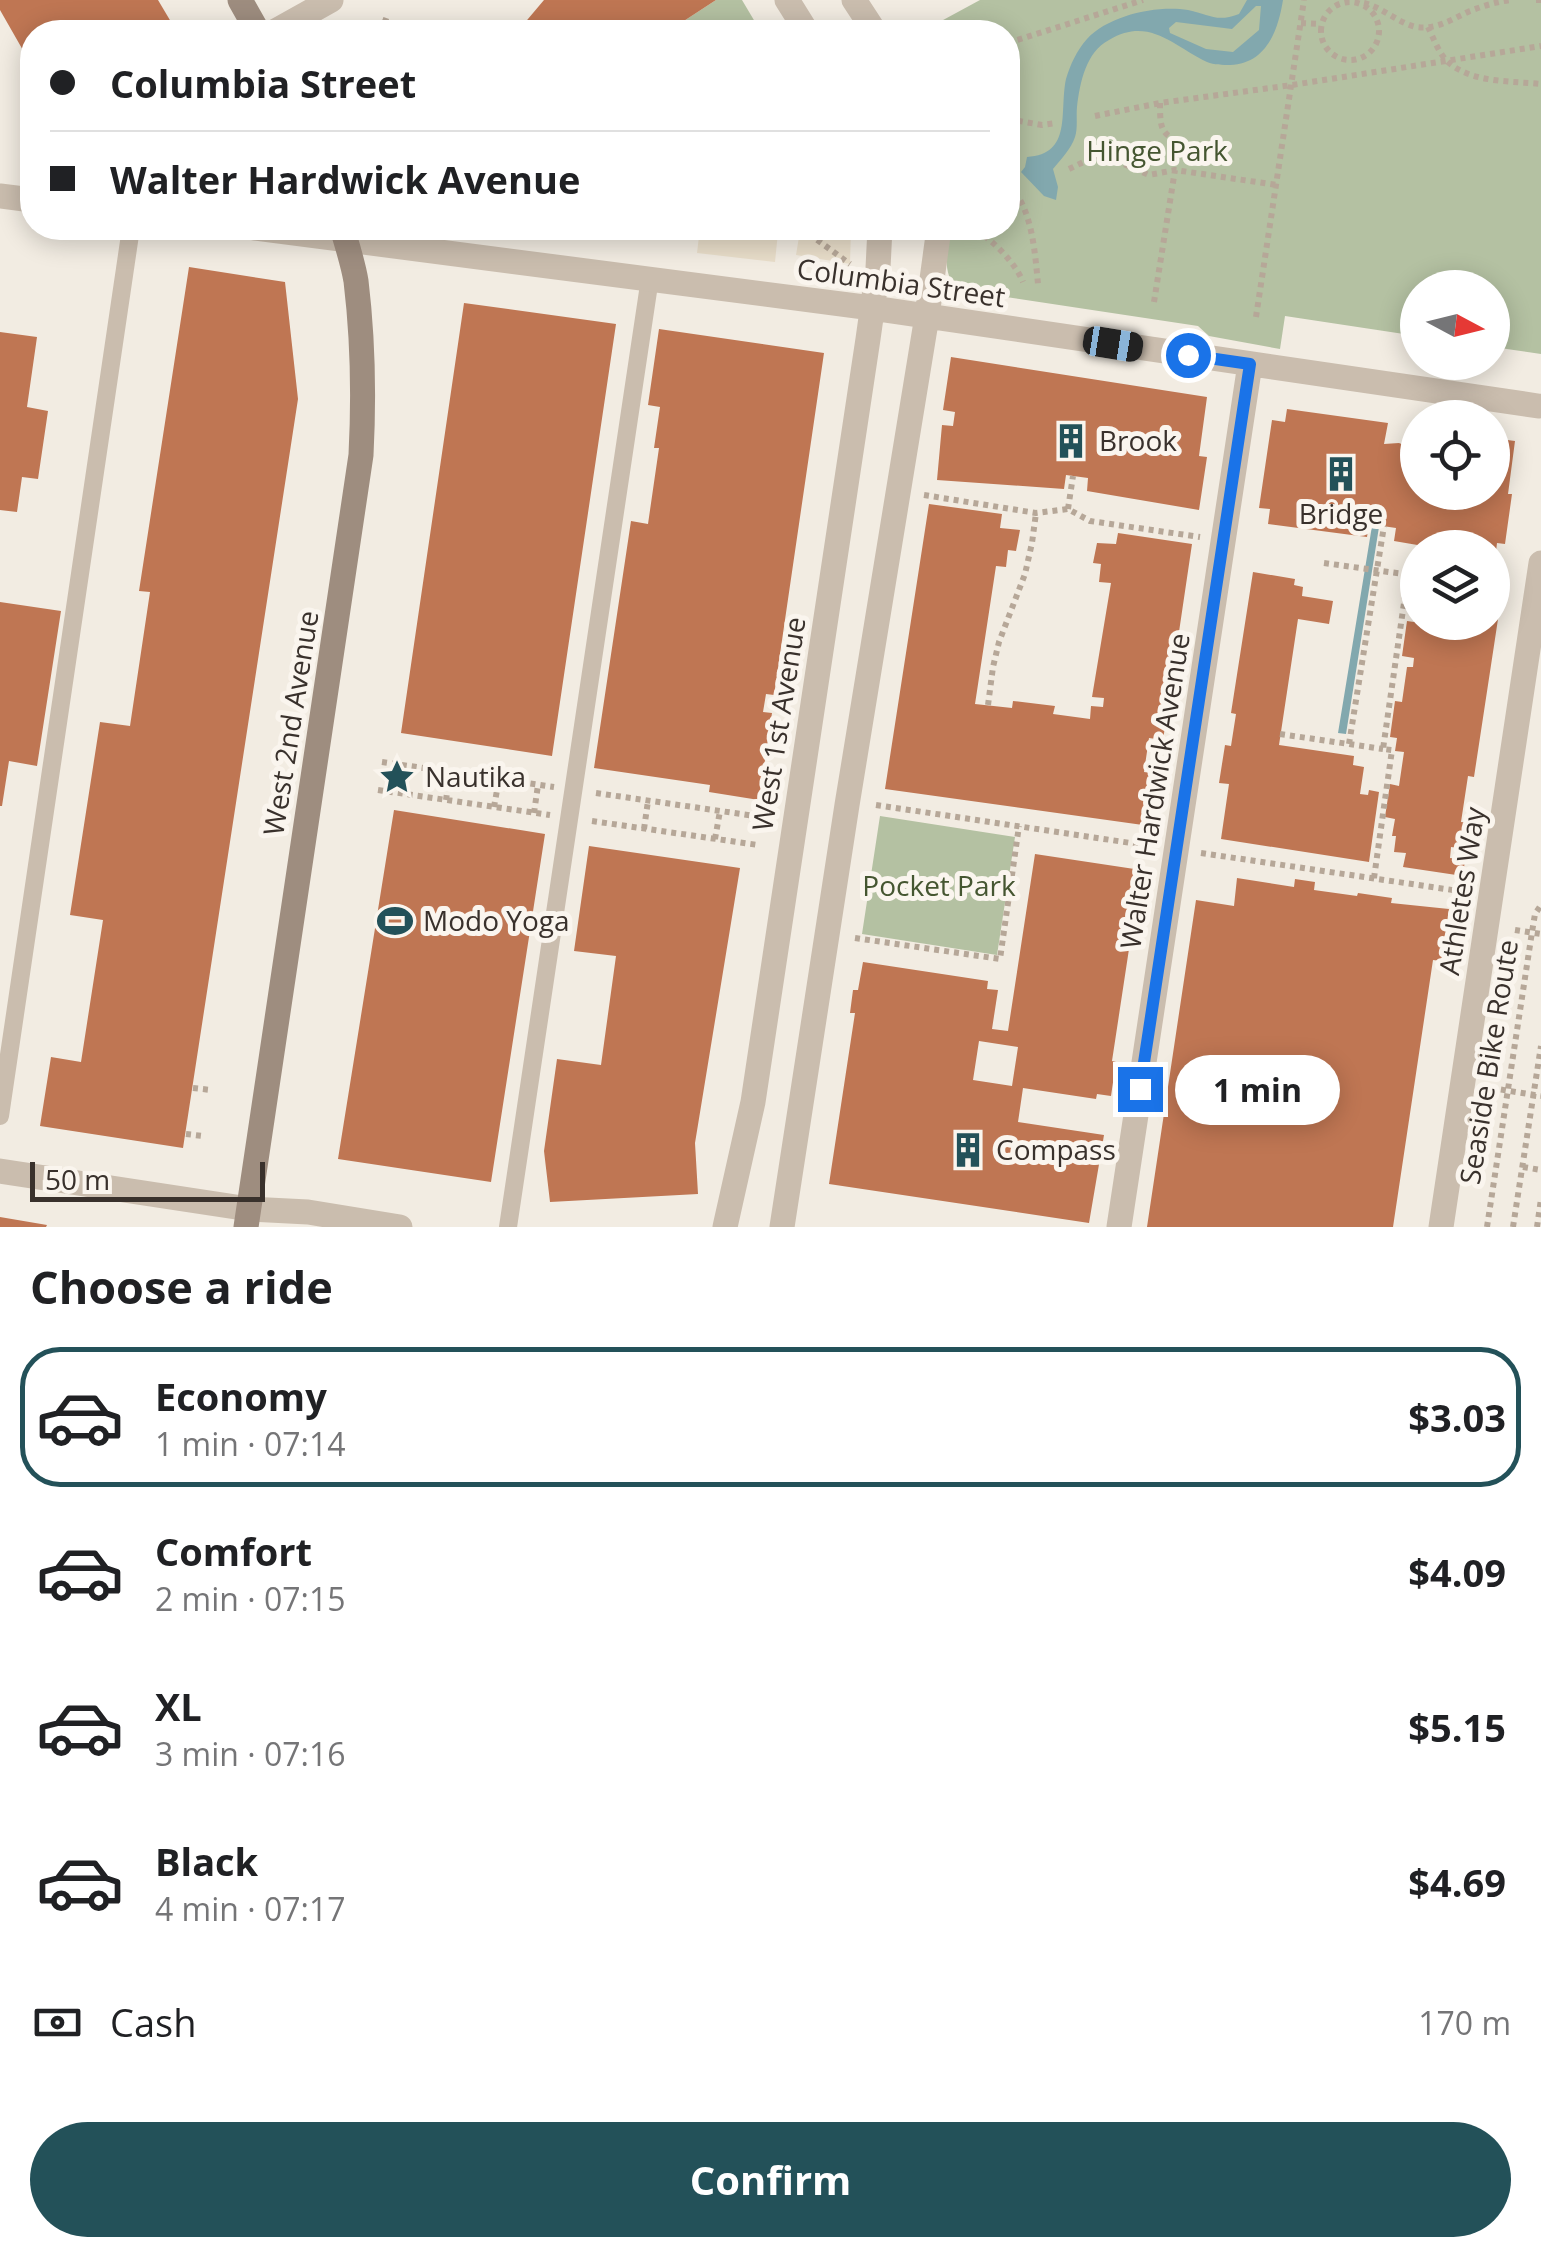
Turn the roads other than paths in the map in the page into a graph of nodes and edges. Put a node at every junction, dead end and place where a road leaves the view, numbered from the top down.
1 (331, 0) edge
2 (295, 20) edge
3 (129, 240) edge
4 (346, 240) edge
5 (392, 240) edge
6 (879, 240) edge
7 (936, 240) edge
8 (650, 278) junction
9 (872, 308) junction
10 (927, 316) junction
11 (1250, 364) junction
12 (1540, 410) edge
13 (1541, 563) edge
14 (0, 1116) edge
15 (0, 1172) edge
16 (247, 1218) edge
17 (400, 1227) edge
18 (508, 1227) edge
19 (725, 1227) edge
20 (782, 1227) edge
21 (1119, 1227) edge
22 (1441, 1227) edge

1 - 2 street
3 - 14 lane
4 - 16 main road, West 2nd Avenue
5 - 8 street, Columbia Street
6 - 9 street, West 1st Avenue
7 - 10 street
8 - 9 street, Columbia Street
8 - 18 lane
9 - 10 street, Columbia Street
9 - 19 street, West 1st Avenue
10 - 11 street, Columbia Street
10 - 20 street
11 - 12 street, Columbia Street
11 - 21 street, Walter Hardwick Avenue
13 - 22 street, Athletes Way
15 - 16 street
16 - 17 street

